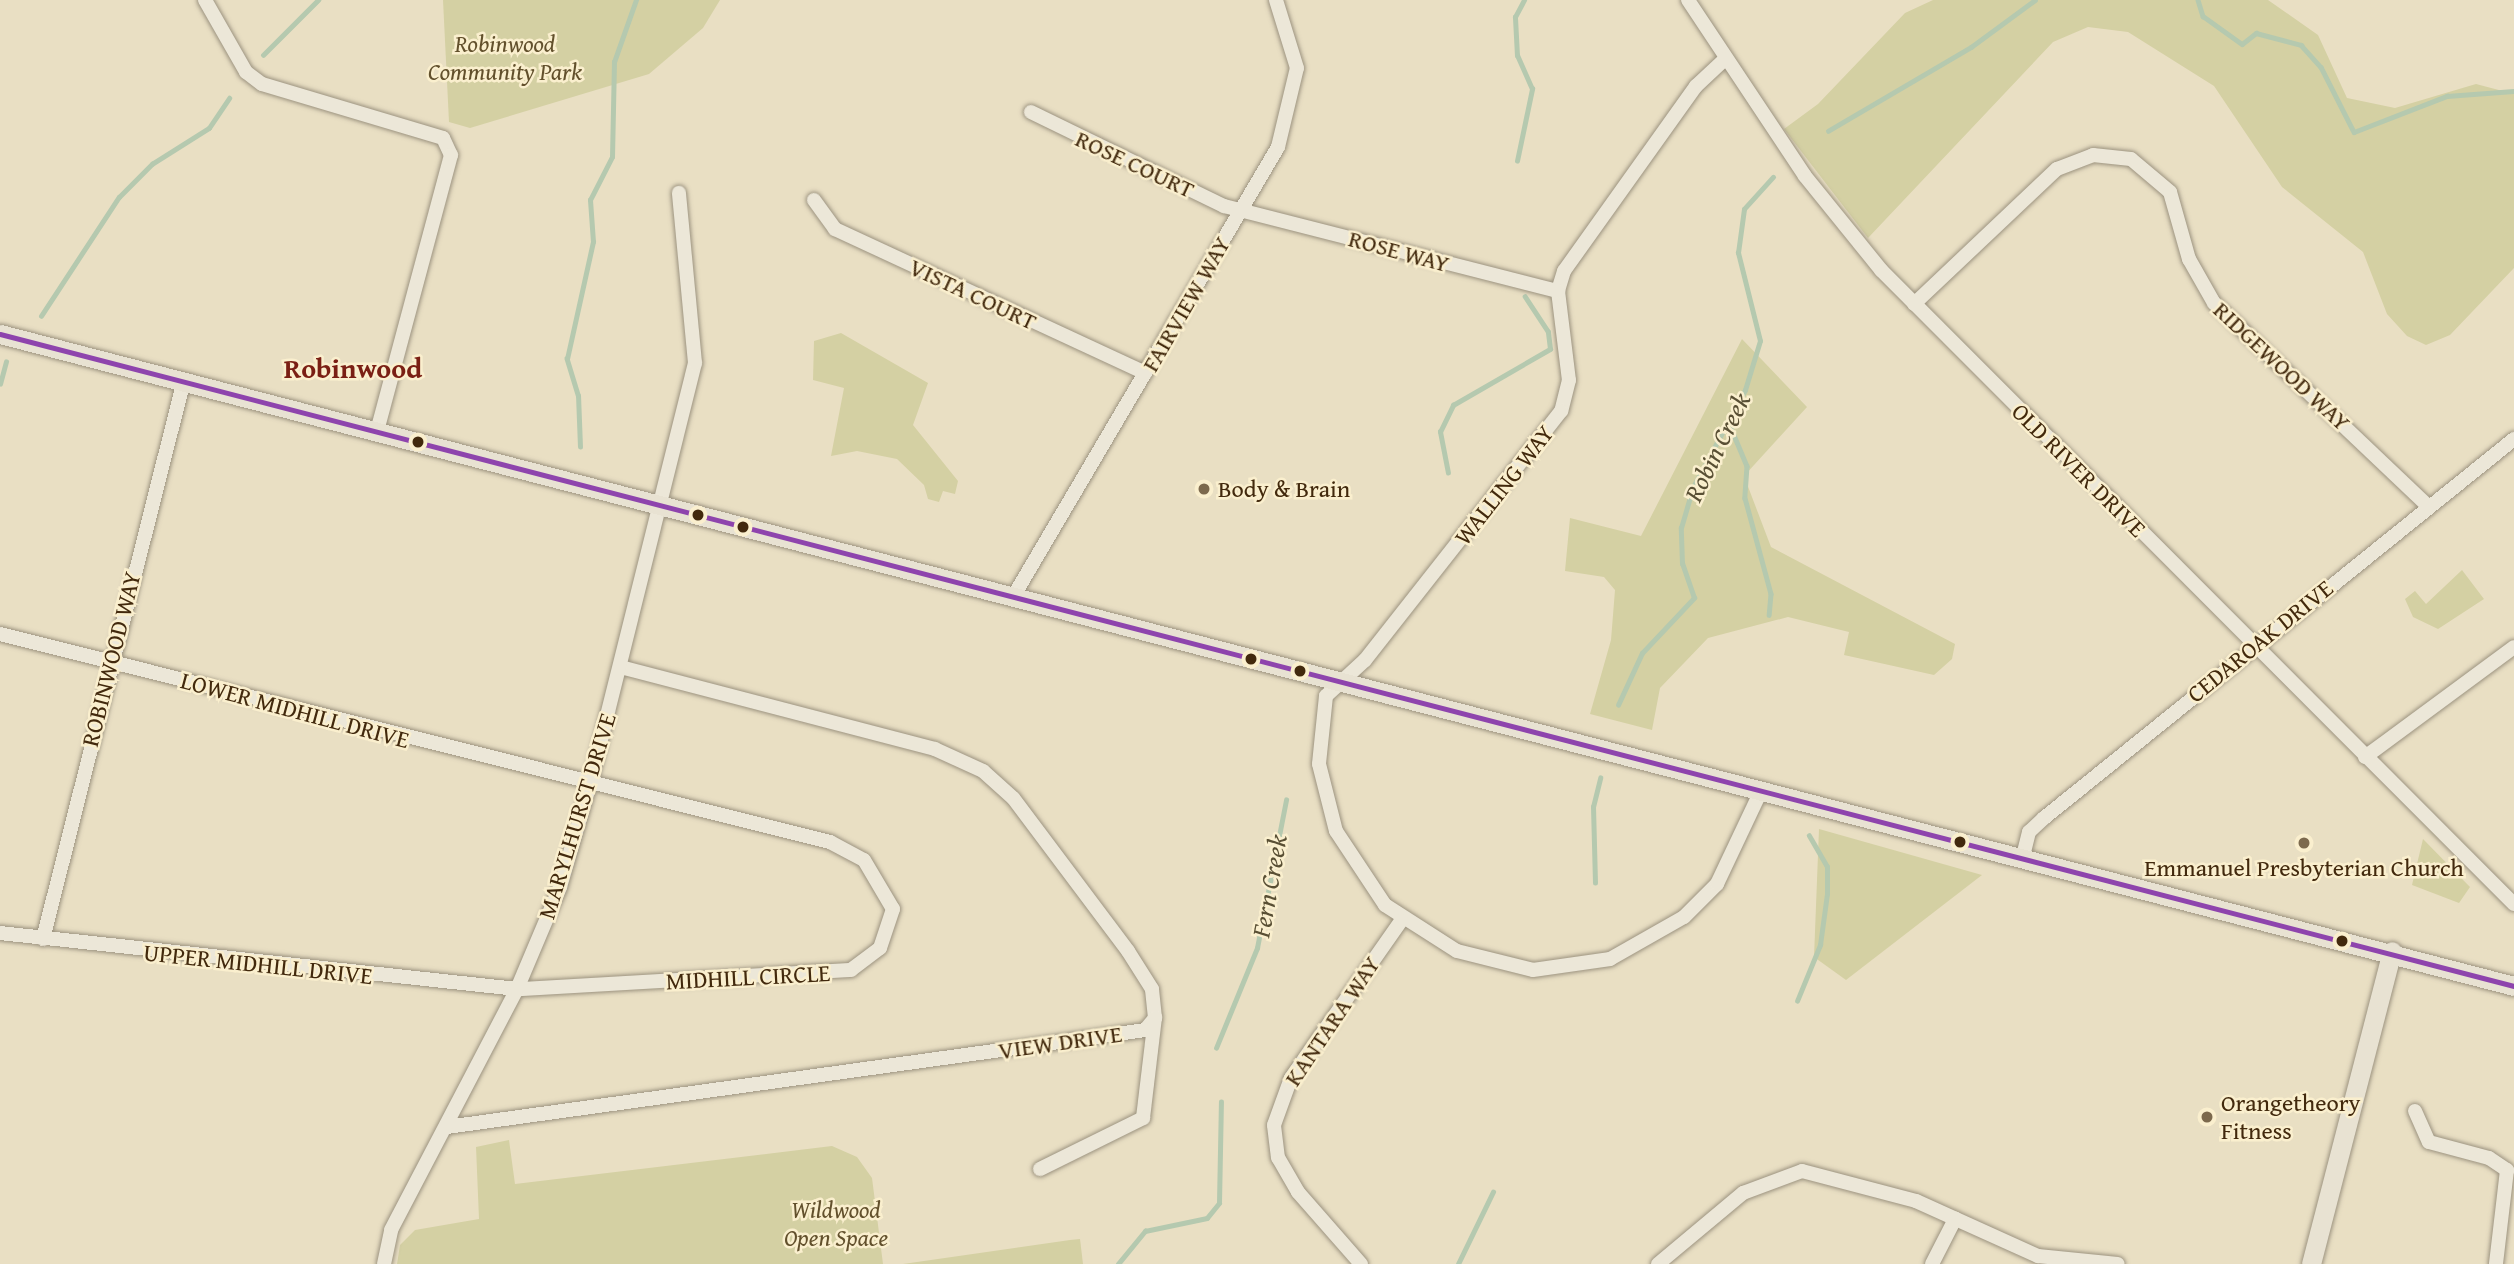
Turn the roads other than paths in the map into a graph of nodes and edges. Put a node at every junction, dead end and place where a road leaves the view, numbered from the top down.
1 (205, 0) edge
2 (1688, 0) edge
3 (1280, 1) edge
4 (1725, 59) junction
5 (1031, 112) dead end
6 (679, 193) dead end
7 (814, 200) dead end
8 (1241, 209) junction
9 (1558, 291) junction
10 (1914, 304) junction
11 (0, 334) edge
12 (1145, 373) junction
13 (184, 380) junction
14 (377, 431) junction
15 (2514, 439) edge
16 (664, 506) junction
17 (2428, 506) junction
18 (1016, 592) junction
19 (0, 634) edge
20 (2253, 645) junction
21 (2514, 647) edge
22 (110, 660) junction
23 (620, 667) junction
24 (1345, 678) junction
25 (2365, 757) junction
26 (590, 784) junction
27 (1761, 791) junction
28 (2023, 856) junction
29 (2514, 904) edge
30 (1401, 920) junction
31 (0, 933) edge
32 (43, 939) junction
33 (2392, 951) junction
34 (2514, 986) edge
35 (517, 989) junction
36 (1155, 1018) junction
37 (2416, 1111) dead end
38 (447, 1127) junction
39 (1040, 1169) dead end
40 (1955, 1219) junction
41 (1355, 1262) edge
42 (384, 1264) edge
43 (1658, 1264) edge
44 (1932, 1264) edge
45 (2118, 1264) edge
46 (2311, 1264) edge
47 (2496, 1264) edge

1 - 14 street
2 - 4 street, OLD RIVER DRIVE
3 - 8 street, FAIRVIEW WAY
4 - 9 street
4 - 10 street, OLD RIVER DRIVE
5 - 8 street, ROSE COURT
6 - 16 street, MARYLHURST DRIVE
7 - 12 street, VISTA COURT
8 - 9 street, ROSE WAY
8 - 12 street, FAIRVIEW WAY
9 - 24 street, WALLING WAY
10 - 17 street, RIDGEWOOD WAY
10 - 20 street, OLD RIVER DRIVE
11 - 13 main road
12 - 18 street, FAIRVIEW WAY
13 - 14 main road
13 - 22 street, ROBINWOOD WAY
14 - 16 main road
15 - 17 street, CEDAROAK DRIVE
16 - 18 main road
16 - 23 street, MARYLHURST DRIVE
17 - 20 street, CEDAROAK DRIVE
18 - 24 main road
19 - 22 street, LOWER MIDHILL DRIVE
20 - 25 street, OLD RIVER DRIVE
20 - 28 street, CEDAROAK DRIVE
21 - 25 street
22 - 26 street, LOWER MIDHILL DRIVE
22 - 32 street, ROBINWOOD WAY
23 - 26 street, MARYLHURST DRIVE
23 - 36 street, VIEW DRIVE
24 - 27 main road
24 - 30 street, WALLING WAY
25 - 29 street, OLD RIVER DRIVE
26 - 35 street, MARYLHURST DRIVE
26 - 35 street, MIDHILL CIRCLE
27 - 28 main road
27 - 30 street
28 - 33 main road
30 - 41 street, KANTARA WAY
31 - 32 street, UPPER MIDHILL DRIVE
32 - 35 street, UPPER MIDHILL DRIVE
33 - 34 main road
33 - 46 main road
35 - 38 street, MARYLHURST DRIVE
36 - 38 street, VIEW DRIVE
36 - 39 street
37 - 47 street
38 - 42 street, MARYLHURST DRIVE
40 - 43 street
40 - 44 street
40 - 45 street

